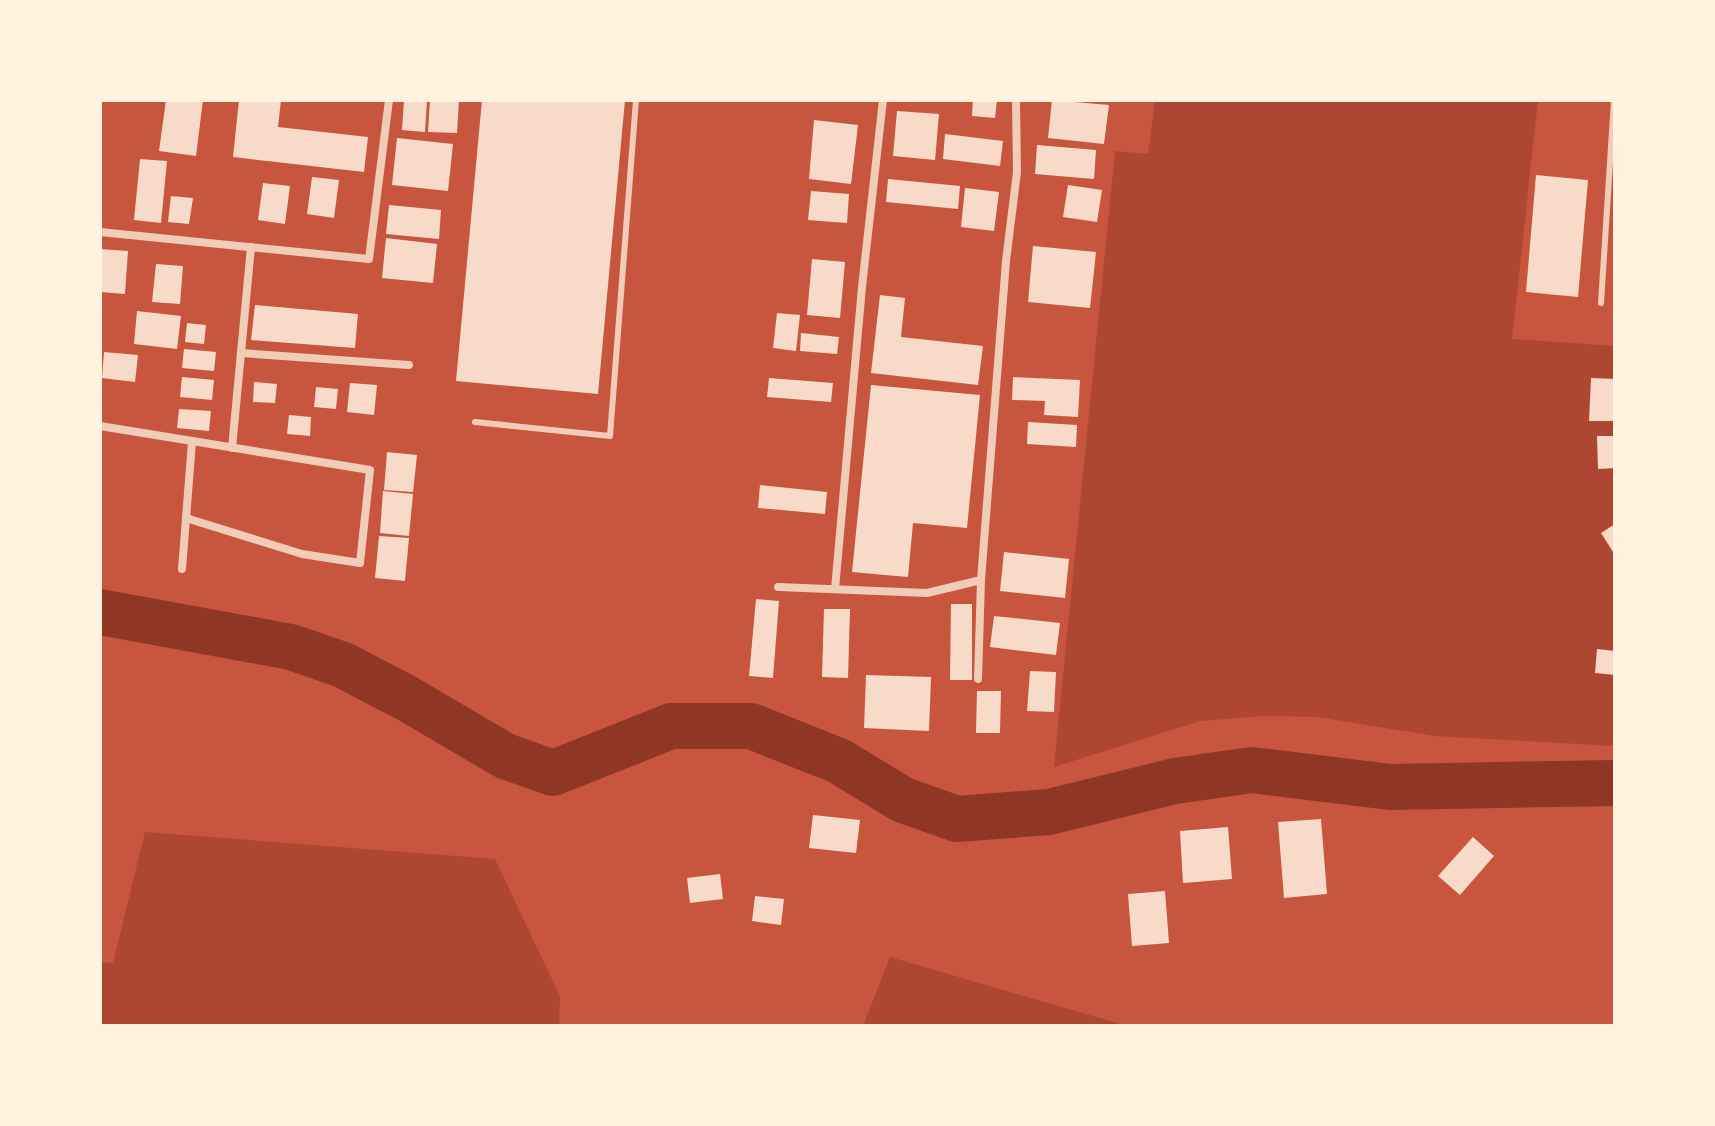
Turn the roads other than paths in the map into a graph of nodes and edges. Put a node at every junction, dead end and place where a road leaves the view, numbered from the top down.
1 (389, 100) edge
2 (636, 100) edge
3 (883, 100) edge
4 (1016, 100) edge
5 (1614, 100) edge
6 (100, 232) edge
7 (251, 247) junction
8 (1601, 303) dead end
9 (241, 353) junction
10 (409, 365) dead end
11 (475, 422) dead end
12 (100, 426) edge
13 (192, 442) junction
14 (232, 448) junction
15 (186, 518) junction
16 (182, 569) dead end
17 (981, 580) junction
18 (778, 587) dead end
19 (835, 589) junction
20 (978, 679) dead end

1 - 7 street
2 - 11 lane
3 - 19 street
4 - 17 street
5 - 8 lane
6 - 7 street
7 - 9 street
9 - 10 street
9 - 14 street
12 - 13 street
13 - 14 street
13 - 15 street
14 - 15 street
15 - 16 street
17 - 19 street
17 - 20 street
18 - 19 street

